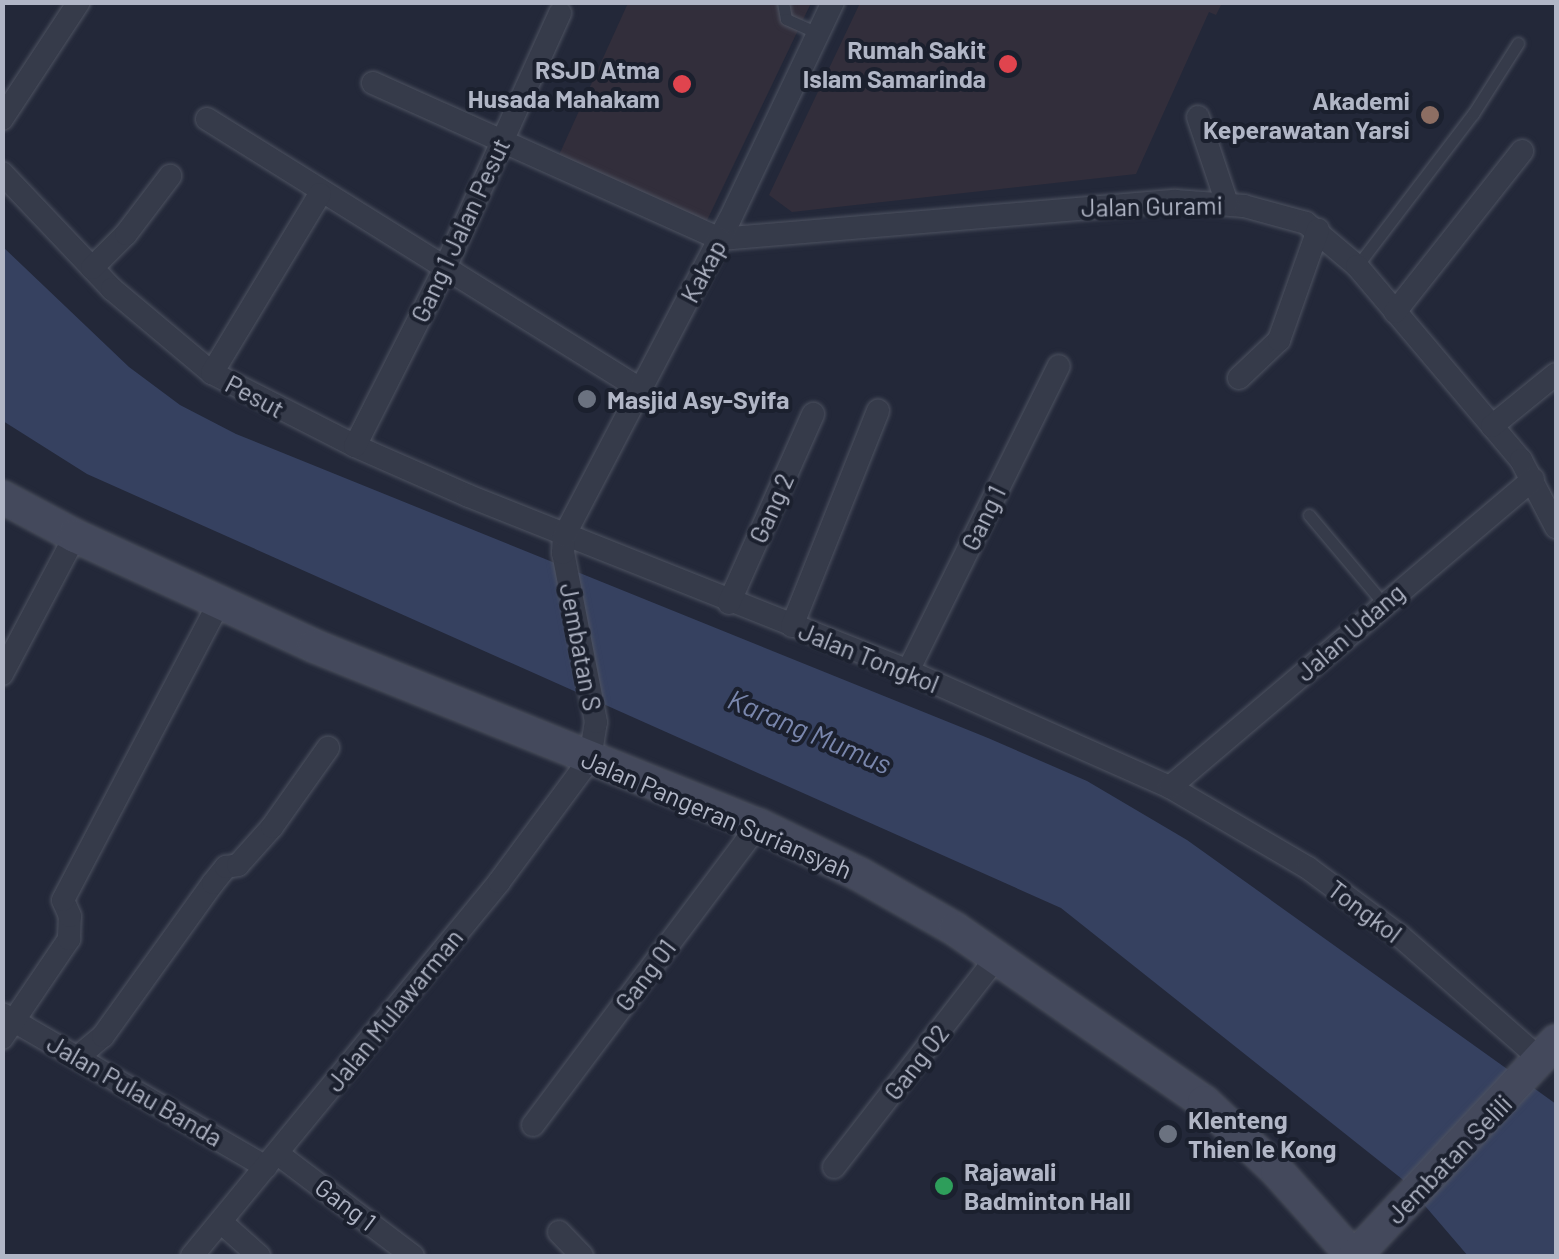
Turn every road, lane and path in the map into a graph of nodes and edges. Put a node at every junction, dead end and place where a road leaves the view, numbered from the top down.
1 (80, 2) edge
2 (784, 2) edge
3 (832, 2) edge
4 (560, 13) dead end
5 (817, 32) junction
6 (1518, 43) dead end
7 (373, 82) dead end
8 (1198, 116) dead end
9 (2, 119) edge
10 (206, 119) dead end
11 (502, 141) junction
12 (1522, 150) dead end
13 (2, 173) edge
14 (170, 176) dead end
15 (320, 194) junction
16 (1227, 203) junction
17 (1318, 230) junction
18 (720, 239) junction
19 (1357, 266) junction
20 (92, 268) junction
21 (444, 270) junction
22 (1395, 312) junction
23 (1059, 366) dead end
24 (212, 373) junction
25 (1556, 374) edge
26 (1240, 378) dead end
27 (640, 389) junction
28 (878, 411) dead end
29 (812, 414) dead end
30 (1492, 426) junction
31 (355, 446) junction
32 (1533, 479) junction
33 (2, 496) edge
34 (1309, 516) dead end
35 (1556, 527) edge
36 (75, 536) junction
37 (563, 546) junction
38 (730, 602) junction
39 (1383, 602) junction
40 (219, 603) junction
41 (792, 626) junction
42 (908, 670) junction
43 (2, 674) edge
44 (328, 748) dead end
45 (590, 759) junction
46 (1170, 787) junction
47 (758, 826) junction
48 (997, 958) junction
49 (6, 1024) edge
50 (79, 1056) junction
51 (1541, 1060) edge
52 (532, 1125) dead end
53 (272, 1160) junction
54 (834, 1167) dead end
55 (221, 1222) junction
56 (559, 1232) dead end
57 (192, 1256) edge
58 (259, 1256) edge
59 (412, 1256) edge
60 (582, 1256) edge
61 (1354, 1256) edge

1 - 9 street
2 - 5 lane
3 - 5 street, Kakap
4 - 11 street, Gang 1 Jalan Pesut
5 - 18 street, Kakap
6 - 19 lane
7 - 11 street
8 - 16 street
10 - 15 street
11 - 18 street
11 - 21 street, Gang 1 Jalan Pesut
12 - 22 street
13 - 20 street, Pesut
14 - 20 street
15 - 21 street
15 - 24 street
16 - 17 street, Jalan Gurami
16 - 18 street, Jalan Gurami
17 - 19 street, Jalan Gurami
17 - 26 street
18 - 27 street, Kakap
19 - 22 street, Jalan Gurami
20 - 24 street, Pesut
21 - 27 street
21 - 31 street, Gang 1 Jalan Pesut
22 - 30 street, Jalan Gurami
23 - 42 street, Gang 1
24 - 31 street, Pesut
25 - 30 street
27 - 37 street, Kakap
28 - 41 street
29 - 38 street, Gang 2
30 - 32 street, Jalan Gurami
31 - 37 street, Pesut
32 - 35 street, Jalan Gurami
32 - 39 street, Jalan Udang
33 - 36 main road, Jalan Pangeran Suriansyah
34 - 39 lane
36 - 40 main road, Jalan Pangeran Suriansyah
36 - 43 street
37 - 38 street, Jalan Tongkol
37 - 45 street, Jembatan S
38 - 41 street, Jalan Tongkol
39 - 46 street, Jalan Udang
40 - 45 main road, Jalan Pangeran Suriansyah
40 - 49 street
41 - 42 street, Jalan Tongkol
42 - 46 street, Jalan Tongkol
44 - 50 street
45 - 47 main road, Jalan Pangeran Suriansyah
45 - 53 street, Jalan Mulawarman
46 - 51 street, Tongkol
47 - 48 main road, Jalan Pangeran Suriansyah
47 - 52 street, Gang 01
48 - 54 street, Gang 02
48 - 61 main road, Jalan Pangeran Suriansyah
49 - 50 street, Jalan Pulau Banda
50 - 53 street, Jalan Pulau Banda
51 - 61 main road, Jembatan Selili
53 - 55 street, Jalan Mulawarman
53 - 59 street, Gang 1
55 - 57 street, Jalan Mulawarman
55 - 58 street
56 - 60 street

